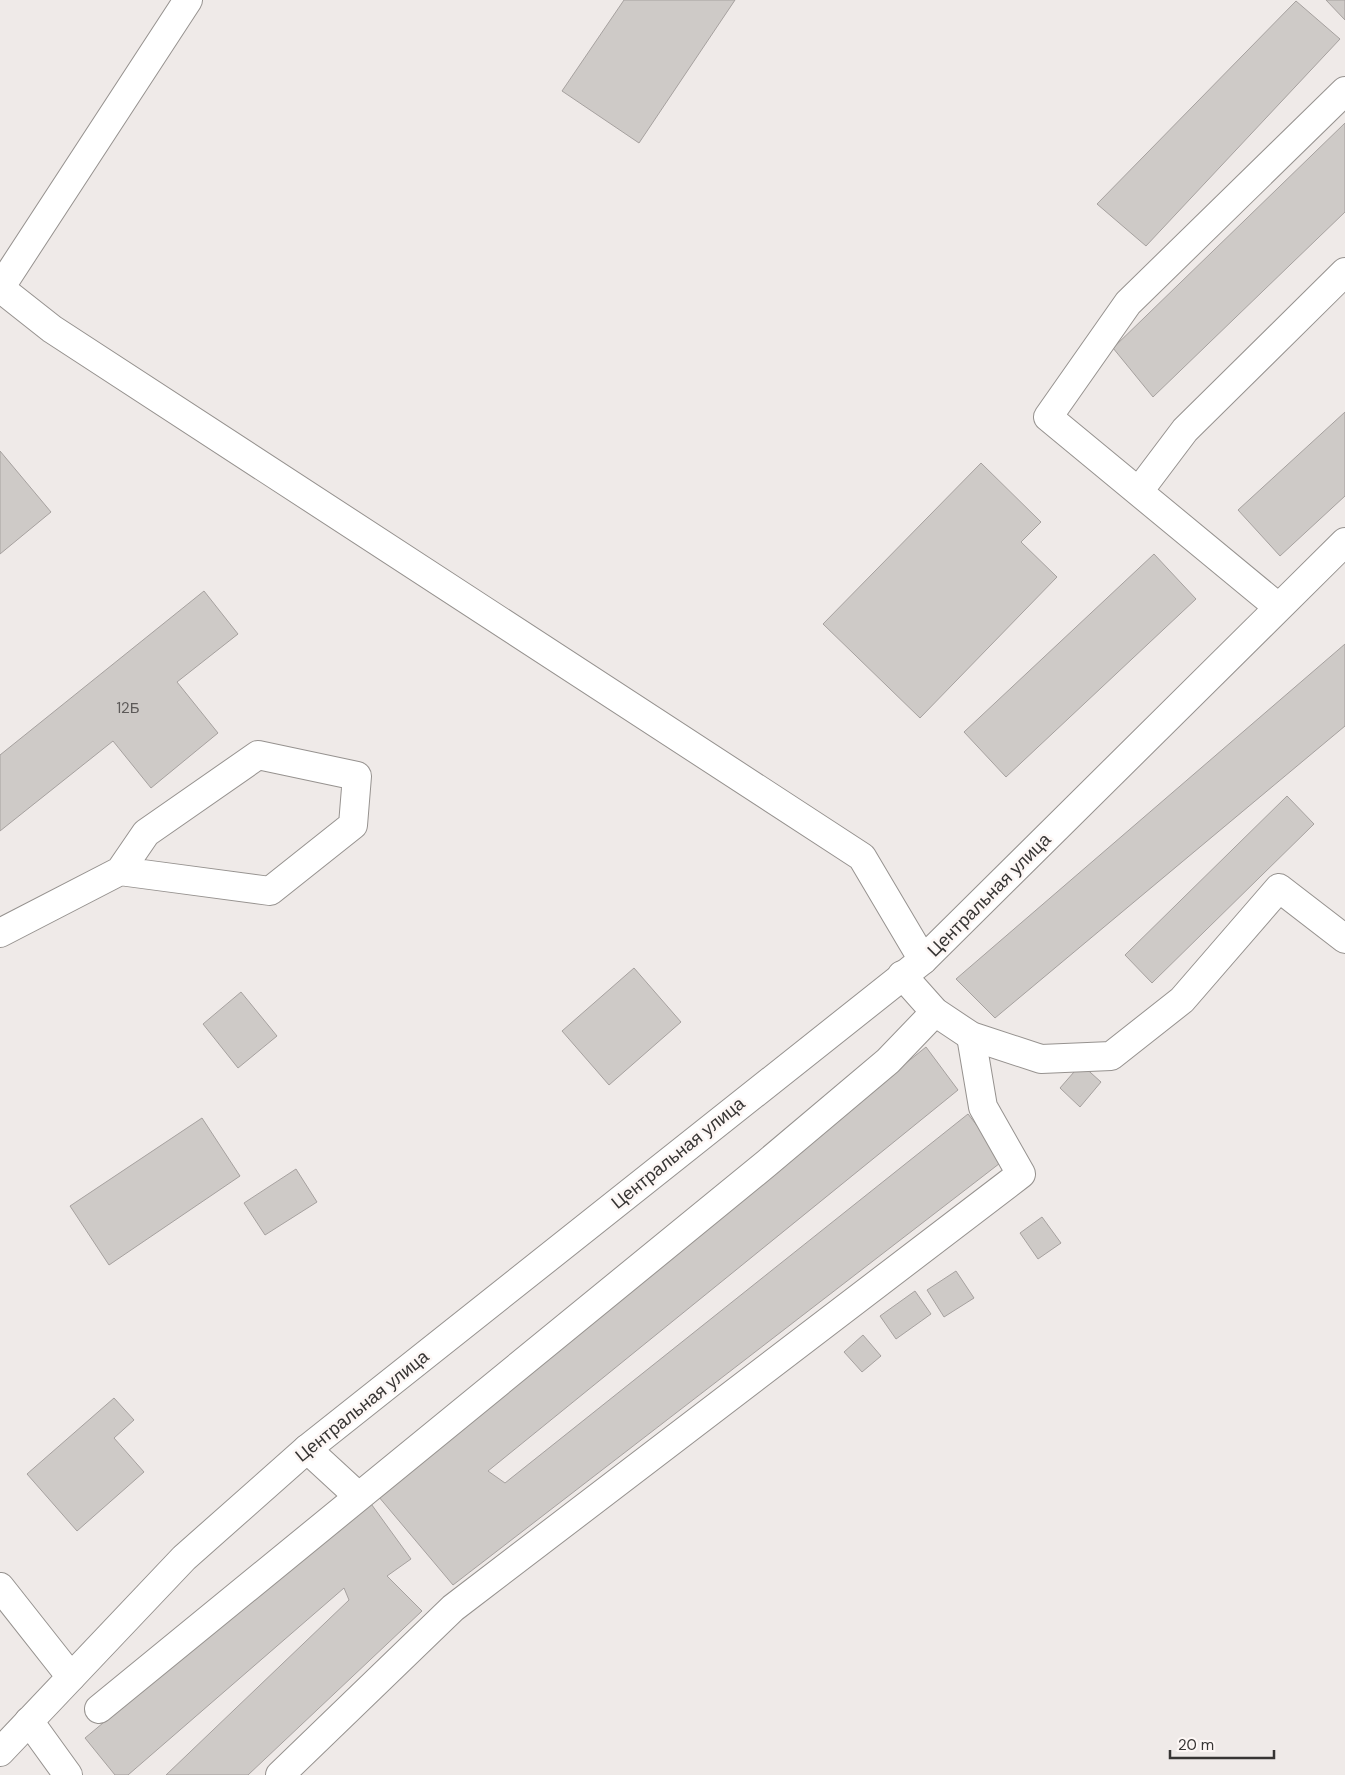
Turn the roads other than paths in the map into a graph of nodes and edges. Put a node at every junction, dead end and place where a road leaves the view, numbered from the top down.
1 (188, 0) edge
2 (1345, 92) edge
3 (1345, 272) edge
4 (0, 288) edge
5 (1139, 491) junction
6 (1345, 542) edge
7 (1278, 607) junction
8 (120, 871) junction
9 (0, 933) edge
10 (1345, 939) edge
11 (913, 968) junction
12 (935, 1012) junction
13 (971, 1036) junction
14 (307, 1449) junction
15 (358, 1496) junction
16 (0, 1587) edge
17 (71, 1677) junction
18 (99, 1709) dead end
19 (29, 1721) junction
20 (0, 1752) edge
21 (68, 1775) edge
22 (280, 1775) edge

1 - 4 street
2 - 5 street
3 - 5 street
4 - 11 street
5 - 7 street
6 - 7 street, Центральная улица
7 - 11 street, Центральная улица
8 - 8 street
8 - 9 street
10 - 13 street
11 - 12 street
11 - 14 street, Центральная улица
12 - 13 street
12 - 15 street
13 - 22 street
14 - 15 street
14 - 17 street, Центральная улица
15 - 18 street
16 - 17 street
17 - 19 street, Центральная улица
19 - 20 street, Центральная улица
19 - 21 street

